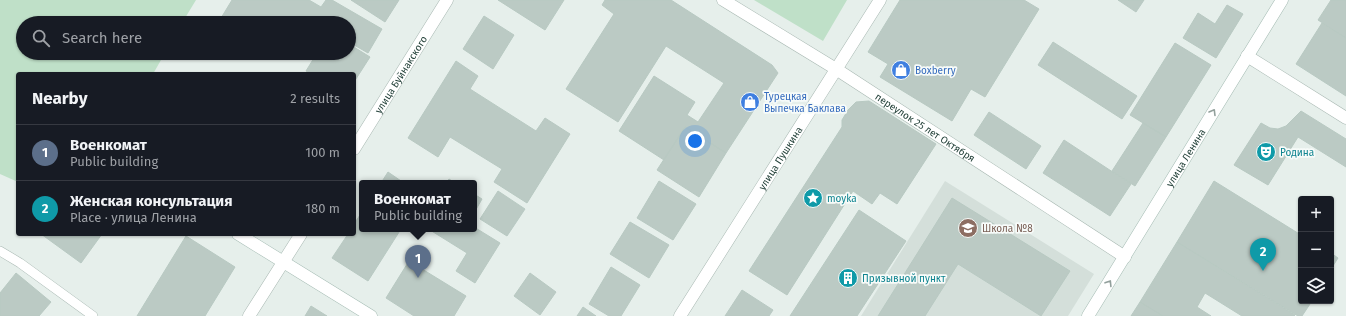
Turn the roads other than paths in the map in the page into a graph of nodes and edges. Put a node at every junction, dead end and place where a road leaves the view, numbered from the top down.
1 (447, 0) edge
2 (723, 0) edge
3 (880, 0) edge
4 (1282, 0) edge
5 (1247, 56) junction
6 (836, 69) junction
7 (1346, 118) edge
8 (356, 146) edge
9 (241, 236) edge
10 (300, 236) edge
11 (0, 251) edge
12 (1126, 257) junction
13 (284, 261) junction
14 (93, 316) edge
15 (249, 316) edge
16 (371, 316) edge
17 (680, 316) edge
18 (1088, 316) edge

1 - 8 street, улица Буйнакского
2 - 6 street, переулок 25 лет Октября
3 - 6 street, улица Пушкина
4 - 5 street, улица Ленина
5 - 7 street
12 -> 5 street, улица Ленина
6 - 12 street, переулок 25 лет Октября
6 - 17 street, улица Пушкина
9 - 13 street
10 - 13 street
11 - 14 lane
18 -> 12 street, улица Ленина
13 - 15 street
13 - 16 street

